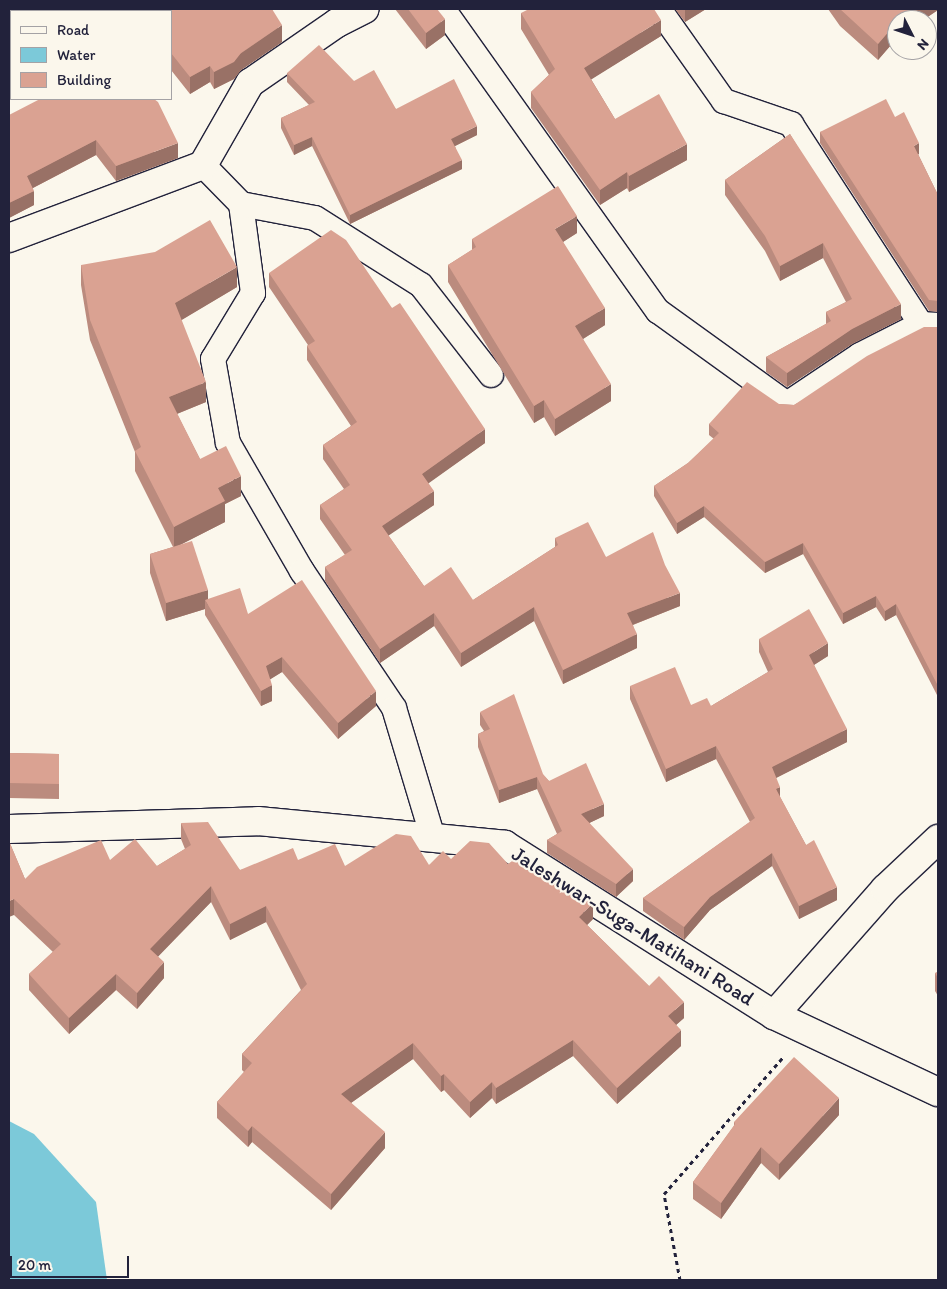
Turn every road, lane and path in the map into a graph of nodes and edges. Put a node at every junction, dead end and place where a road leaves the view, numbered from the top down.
1 (366, 9) edge
2 (443, 9) edge
3 (659, 9) edge
4 (203, 165) junction
5 (241, 204) junction
6 (9, 238) edge
7 (929, 324) edge
8 (491, 375) dead end
9 (9, 829) edge
10 (433, 838) junction
11 (938, 839) edge
12 (774, 1014) junction
13 (807, 1030) junction
14 (938, 1092) edge
15 (680, 1280) edge

1 - 4 main road
2 - 7 lane
3 - 7 lane
4 - 5 lane
4 - 6 main road
5 - 8 lane
5 - 10 lane
9 - 10 main road, Jaleshwar-Suga-Matihani Road
10 - 12 main road, Jaleshwar-Suga-Matihani Road
11 - 12 main road
12 - 13 main road, Jaleshwar-Suga-Matihani Road
13 - 14 main road, Jaleshwar-Suga-Matihani Road
13 - 15 path

